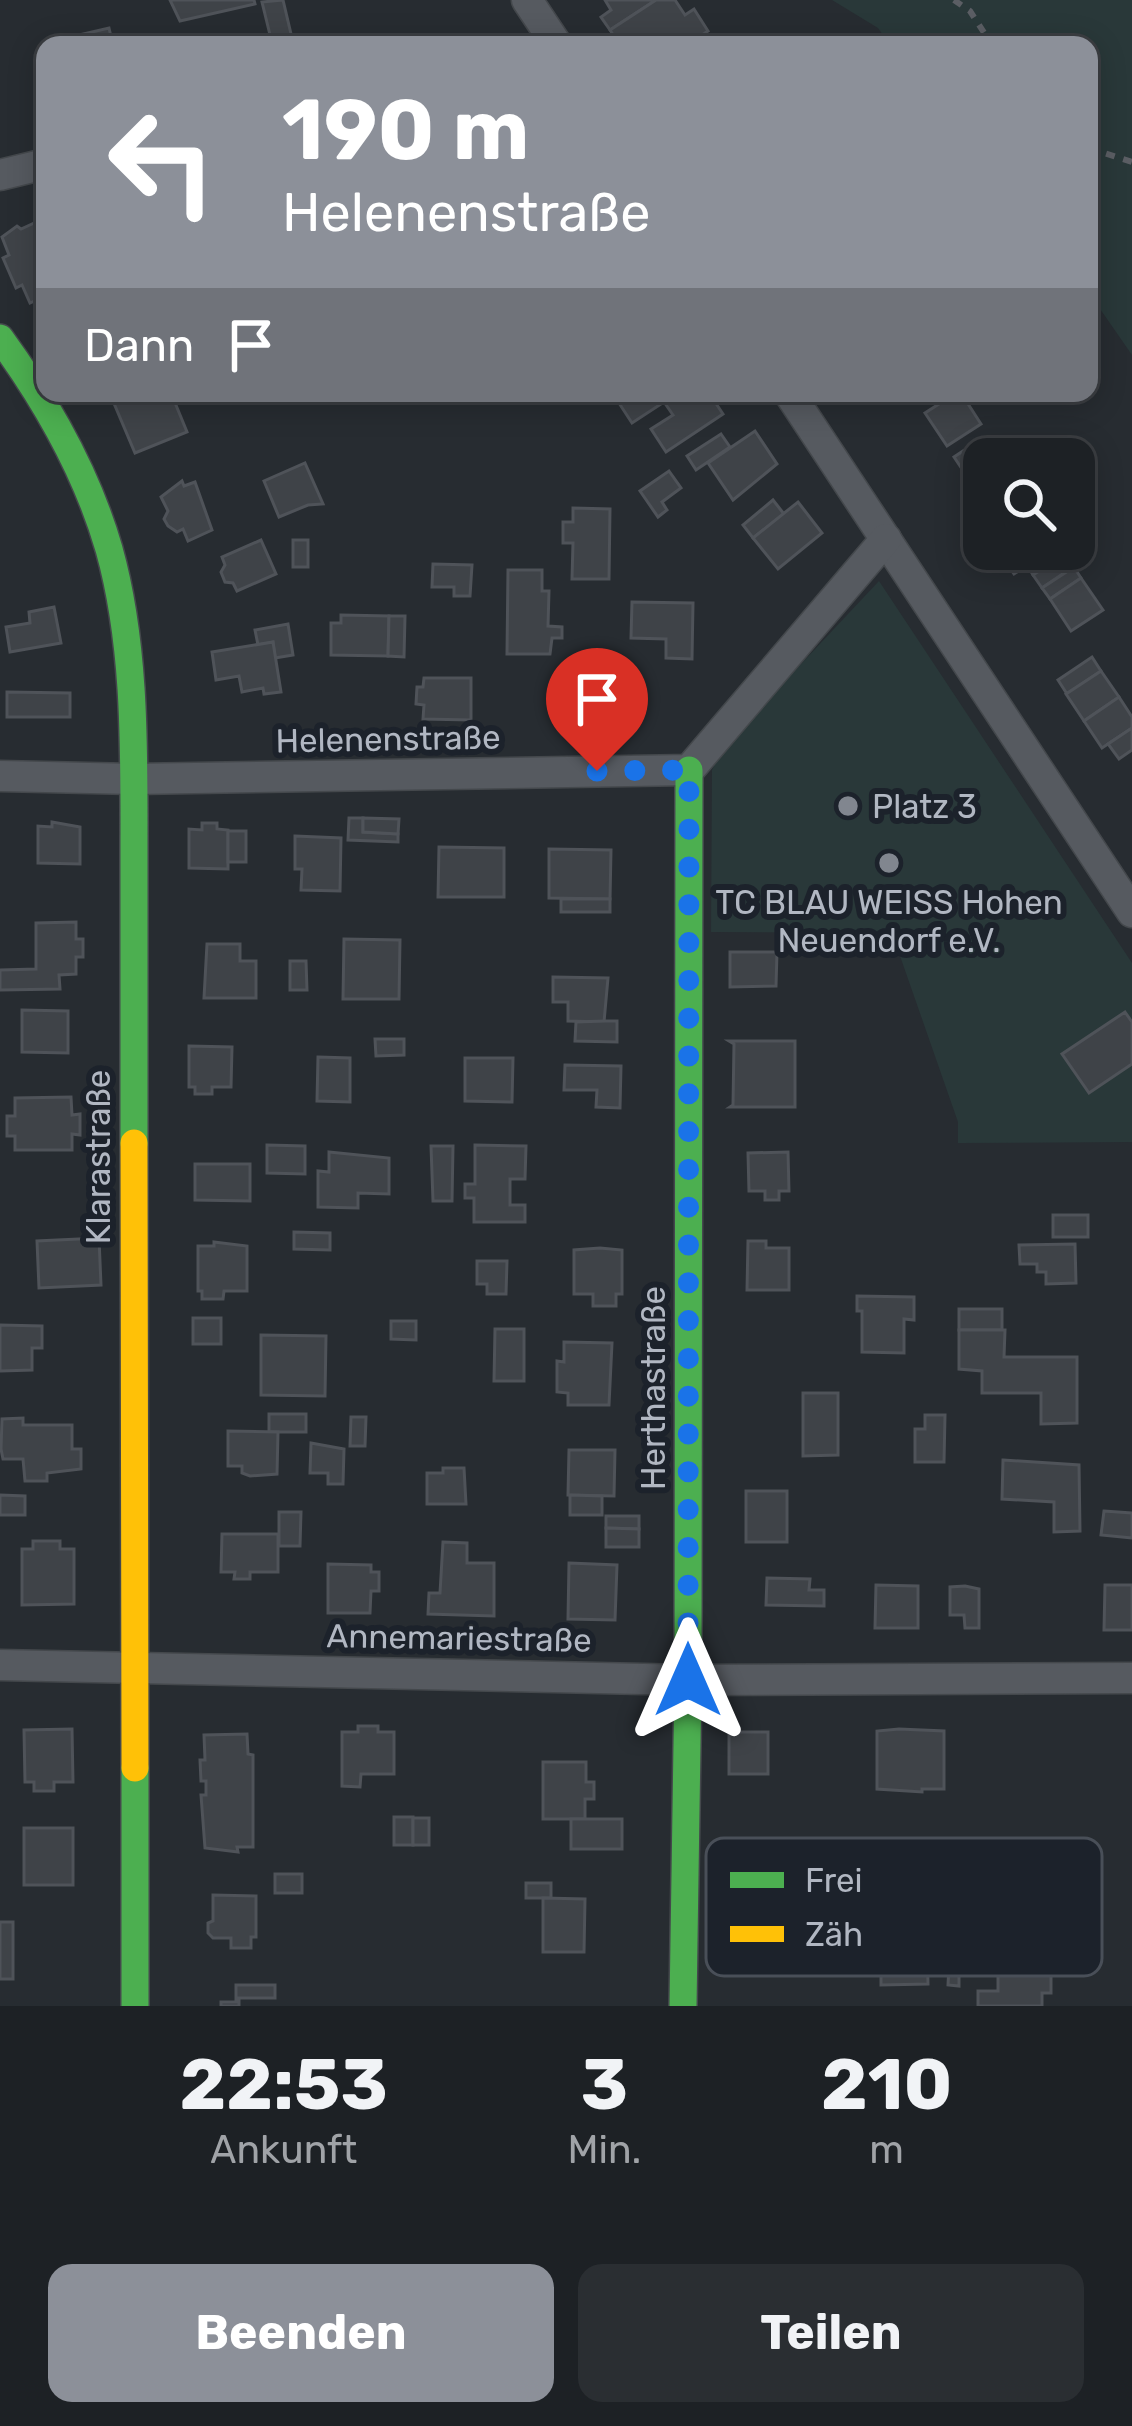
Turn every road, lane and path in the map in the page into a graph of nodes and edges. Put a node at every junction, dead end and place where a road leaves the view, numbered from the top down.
1 (527, 0) edge
2 (954, 0) edge
3 (547, 36) edge
4 (986, 36) edge
5 (1098, 151) edge
6 (1132, 162) edge
7 (36, 166) edge
8 (0, 175) edge
9 (0, 338) edge
10 (36, 397) edge
11 (39, 402) edge
12 (795, 402) edge
13 (886, 539) junction
14 (689, 770) junction
15 (0, 776) edge
16 (134, 779) junction
17 (1132, 912) edge
18 (0, 1665) edge
19 (135, 1666) junction
20 (1132, 1678) edge
21 (688, 1680) junction
22 (135, 2006) edge
23 (682, 2006) edge

1 - 3 street
2 - 4 path
5 - 6 path
7 - 8 street
9 - 10 street, Klarastraße
11 - 16 street, Klarastraße
12 - 13 street
13 - 14 street
13 - 17 street
14 - 16 street, Helenenstraße
14 - 21 street, Herthastraße
15 - 16 street, Helenenstraße
16 - 19 street, Klarastraße
18 - 19 street, Annemariestraße
19 - 21 street, Annemariestraße
19 - 22 street, Klarastraße
20 - 21 street, Annemariestraße
21 - 23 street, Herthastraße

